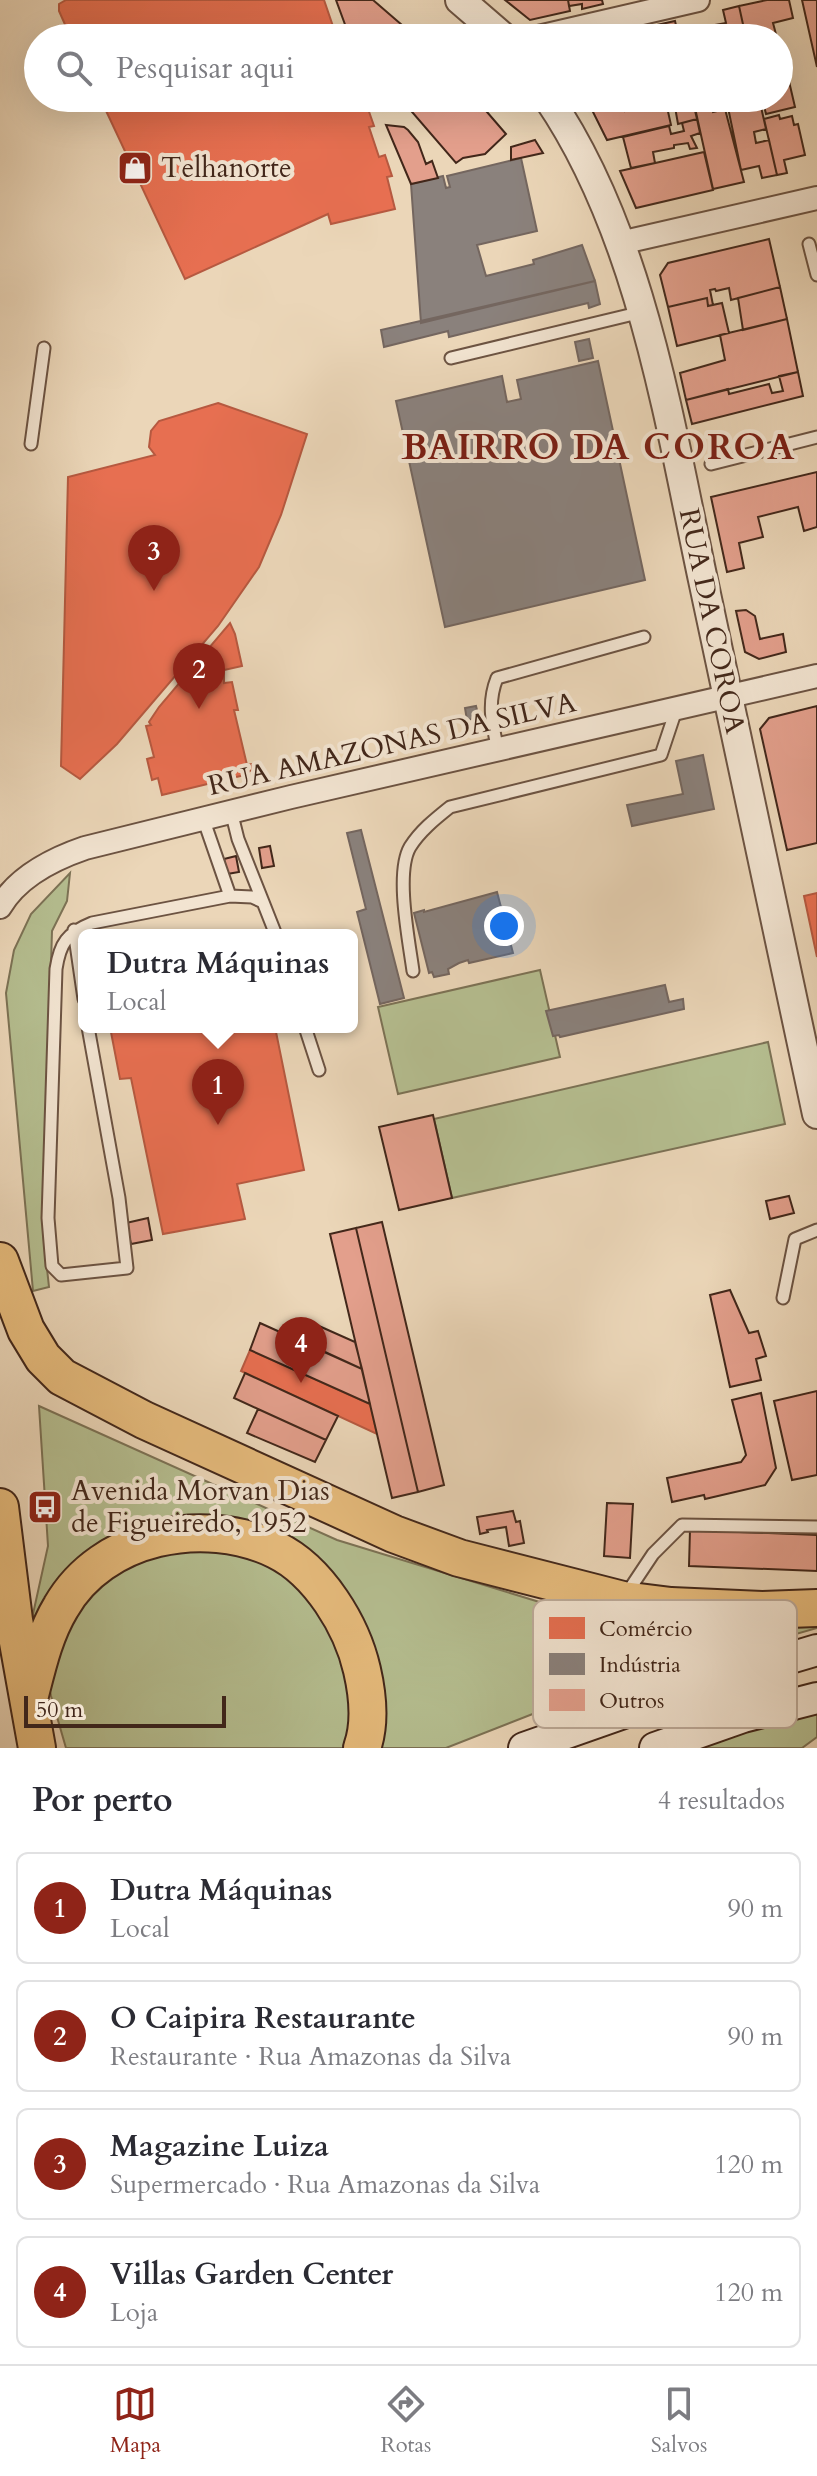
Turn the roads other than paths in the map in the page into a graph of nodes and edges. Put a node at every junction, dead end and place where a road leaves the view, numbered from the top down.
1 (460, 0) edge
2 (698, 0) edge
3 (488, 24) edge
4 (594, 24) edge
5 (556, 112) edge
6 (817, 198) edge
7 (620, 243) junction
8 (809, 244) dead end
9 (817, 275) edge
10 (643, 312) junction
11 (44, 348) dead end
12 (451, 358) dead end
13 (817, 437) edge
14 (31, 444) dead end
15 (711, 464) dead end
16 (644, 637) dead end
17 (817, 676) edge
18 (729, 697) junction
19 (676, 709) junction
20 (498, 750) junction
21 (231, 811) junction
22 (203, 818) junction
23 (230, 896) junction
24 (263, 902) junction
25 (0, 907) edge
26 (274, 929) edge
27 (74, 930) junction
28 (78, 958) edge
29 (413, 971) dead end
30 (89, 1033) edge
31 (307, 1033) edge
32 (319, 1070) dead end
33 (817, 1114) edge
34 (817, 1230) edge
35 (0, 1261) edge
36 (783, 1298) dead end
37 (0, 1507) edge
38 (817, 1527) edge
39 (623, 1600) joint
40 (817, 1608) edge
41 (797, 1609) edge
42 (817, 1650) edge
43 (797, 1656) edge
44 (817, 1698) edge
45 (29, 1699) junction
46 (797, 1703) edge
47 (581, 1728) edge
48 (712, 1728) edge
49 (37, 1748) edge
50 (362, 1748) edge
51 (524, 1748) edge
52 (655, 1748) edge

1 - 3 street
2 - 4 street
5 - 7 street, RUA DA COROA
6 - 7 street
7 - 10 street, RUA DA COROA
8 - 9 lane
10 - 12 lane
10 - 18 street, RUA DA COROA
11 - 14 lane
13 - 15 lane
16 - 20 lane
17 - 18 street, RUA AMAZONAS DA SILVA
18 - 19 street, RUA AMAZONAS DA SILVA
18 - 33 street, RUA DA COROA
19 - 20 street, RUA AMAZONAS DA SILVA
19 - 29 lane
20 - 21 street, RUA AMAZONAS DA SILVA
21 - 22 street, RUA AMAZONAS DA SILVA
21 - 24 lane
22 - 23 lane
22 - 25 street, RUA AMAZONAS DA SILVA
23 - 24 lane
23 - 27 lane
24 - 26 lane
27 - 28 lane
27 - 30 lane
31 - 32 lane
34 - 36 lane
35 - 39 highway
37 - 45 highway
38 - 39 lane
40 - 41 highway
42 - 43 main road
44 - 46 main road
45 - 49 highway
45 - 50 highway
47 - 51 main road
48 - 52 main road

